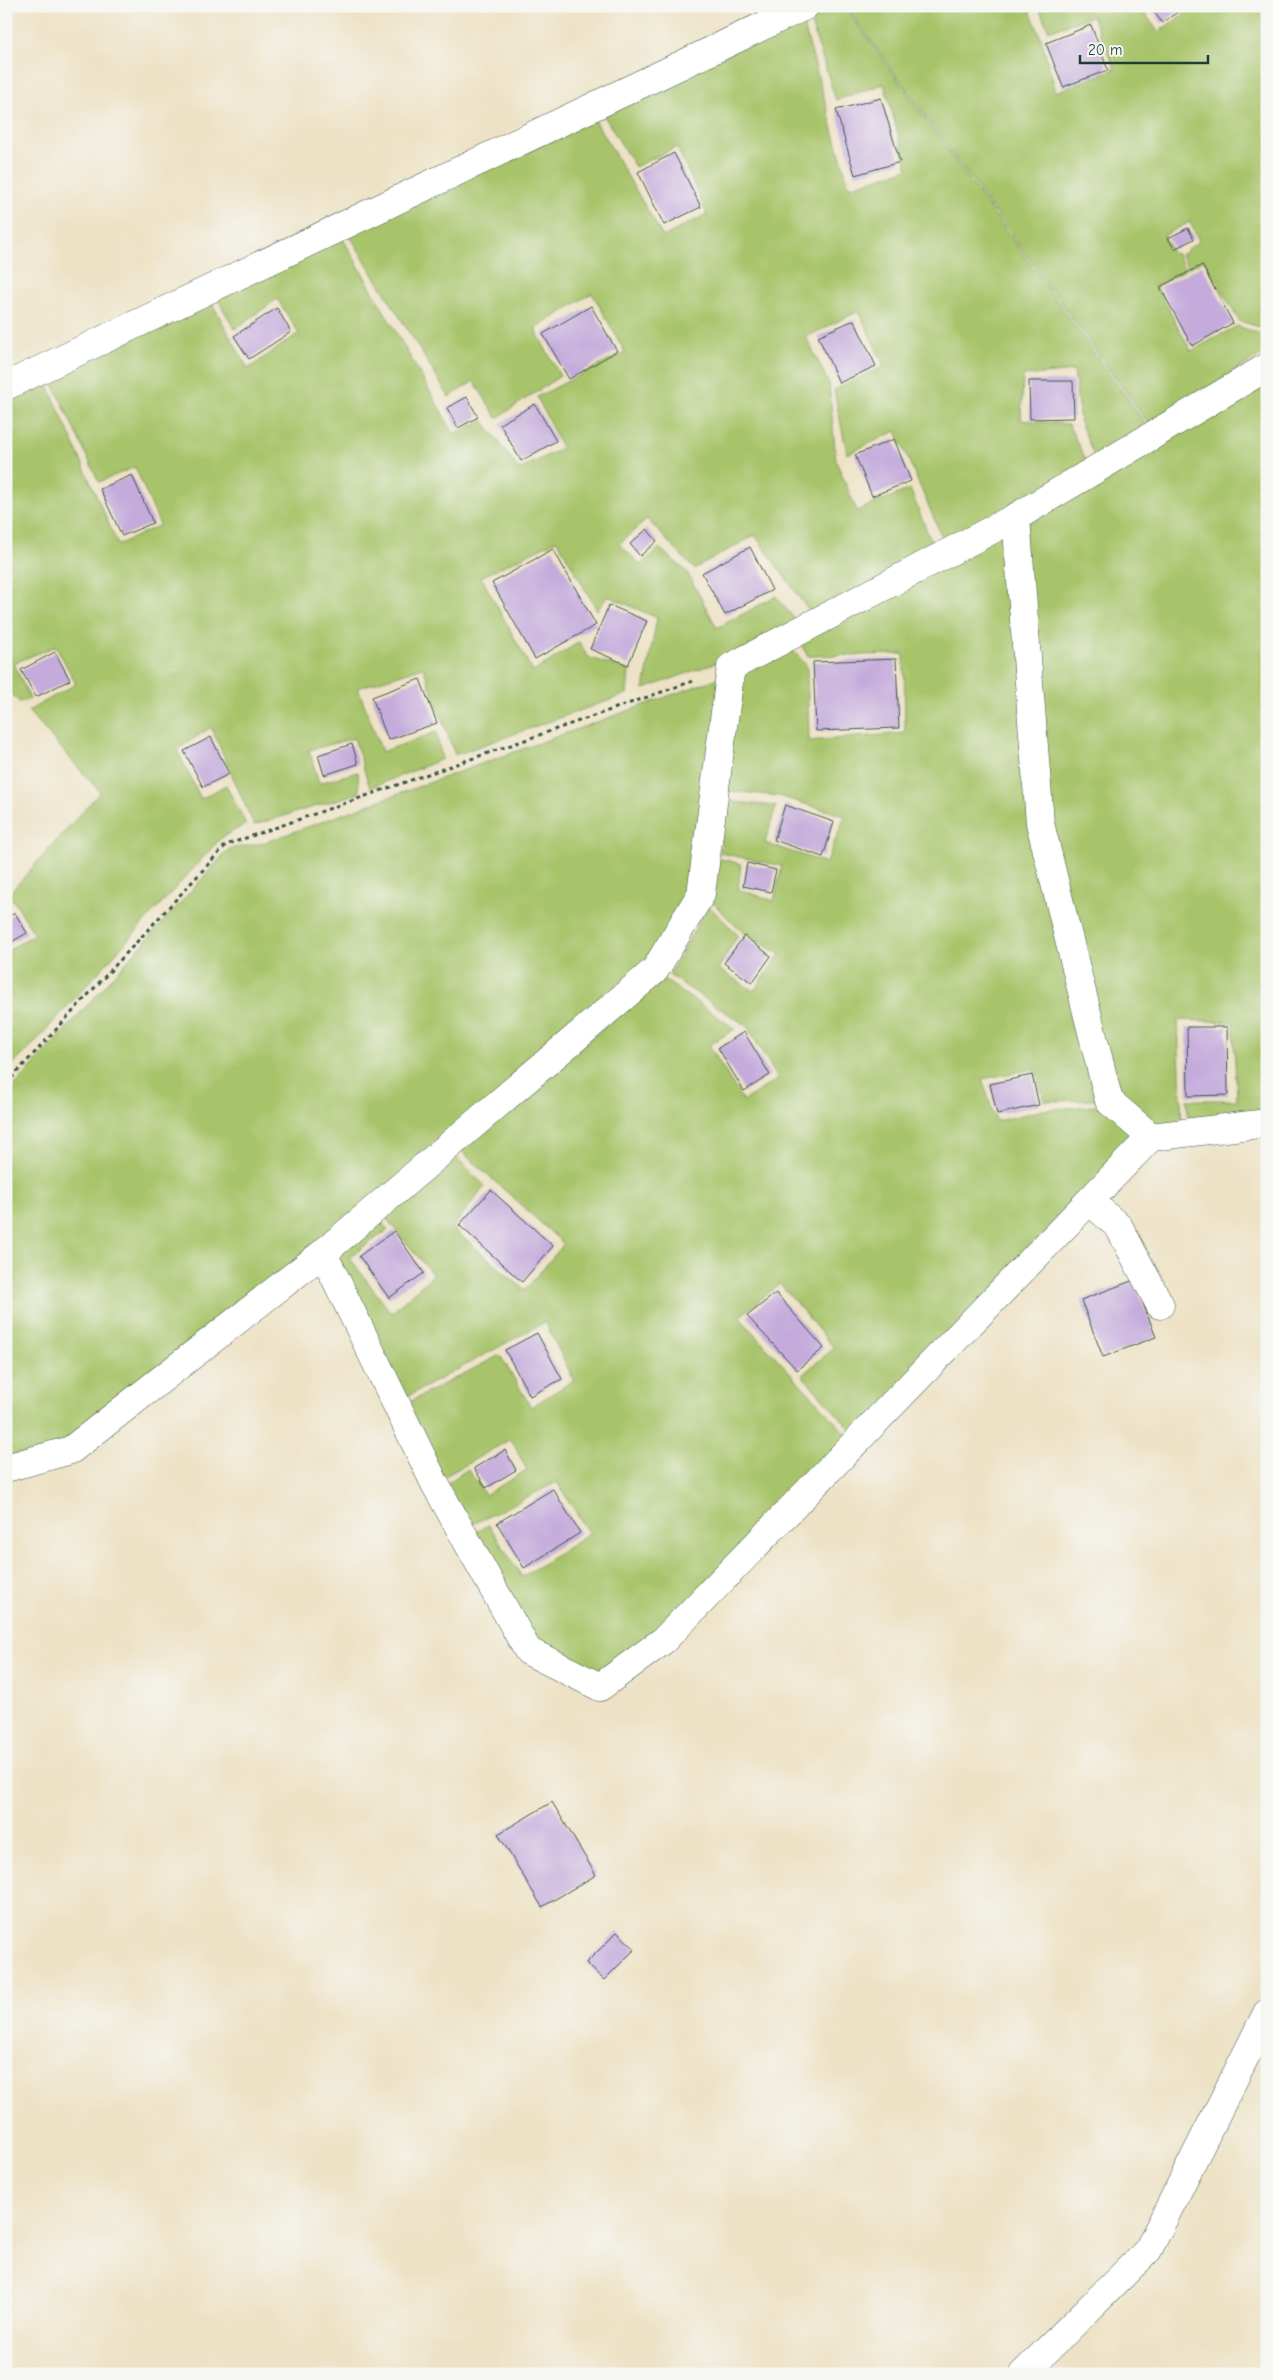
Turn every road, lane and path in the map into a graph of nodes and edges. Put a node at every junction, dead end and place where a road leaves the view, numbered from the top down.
1 (805, 6) edge
2 (1267, 367) edge
3 (6, 386) edge
4 (1016, 517) junction
5 (731, 667) junction
6 (6, 1084) edge
7 (1267, 1123) edge
8 (1151, 1137) junction
9 (1090, 1201) junction
10 (323, 1253) junction
11 (1160, 1305) dead end
12 (6, 1468) edge
13 (1267, 2013) edge
14 (1023, 2374) edge

1 - 3 street
2 - 4 street
4 - 5 street
4 - 8 street
5 - 6 path
5 - 10 street
7 - 8 street
8 - 9 street
9 - 10 street
9 - 11 street
10 - 12 street
13 - 14 street

